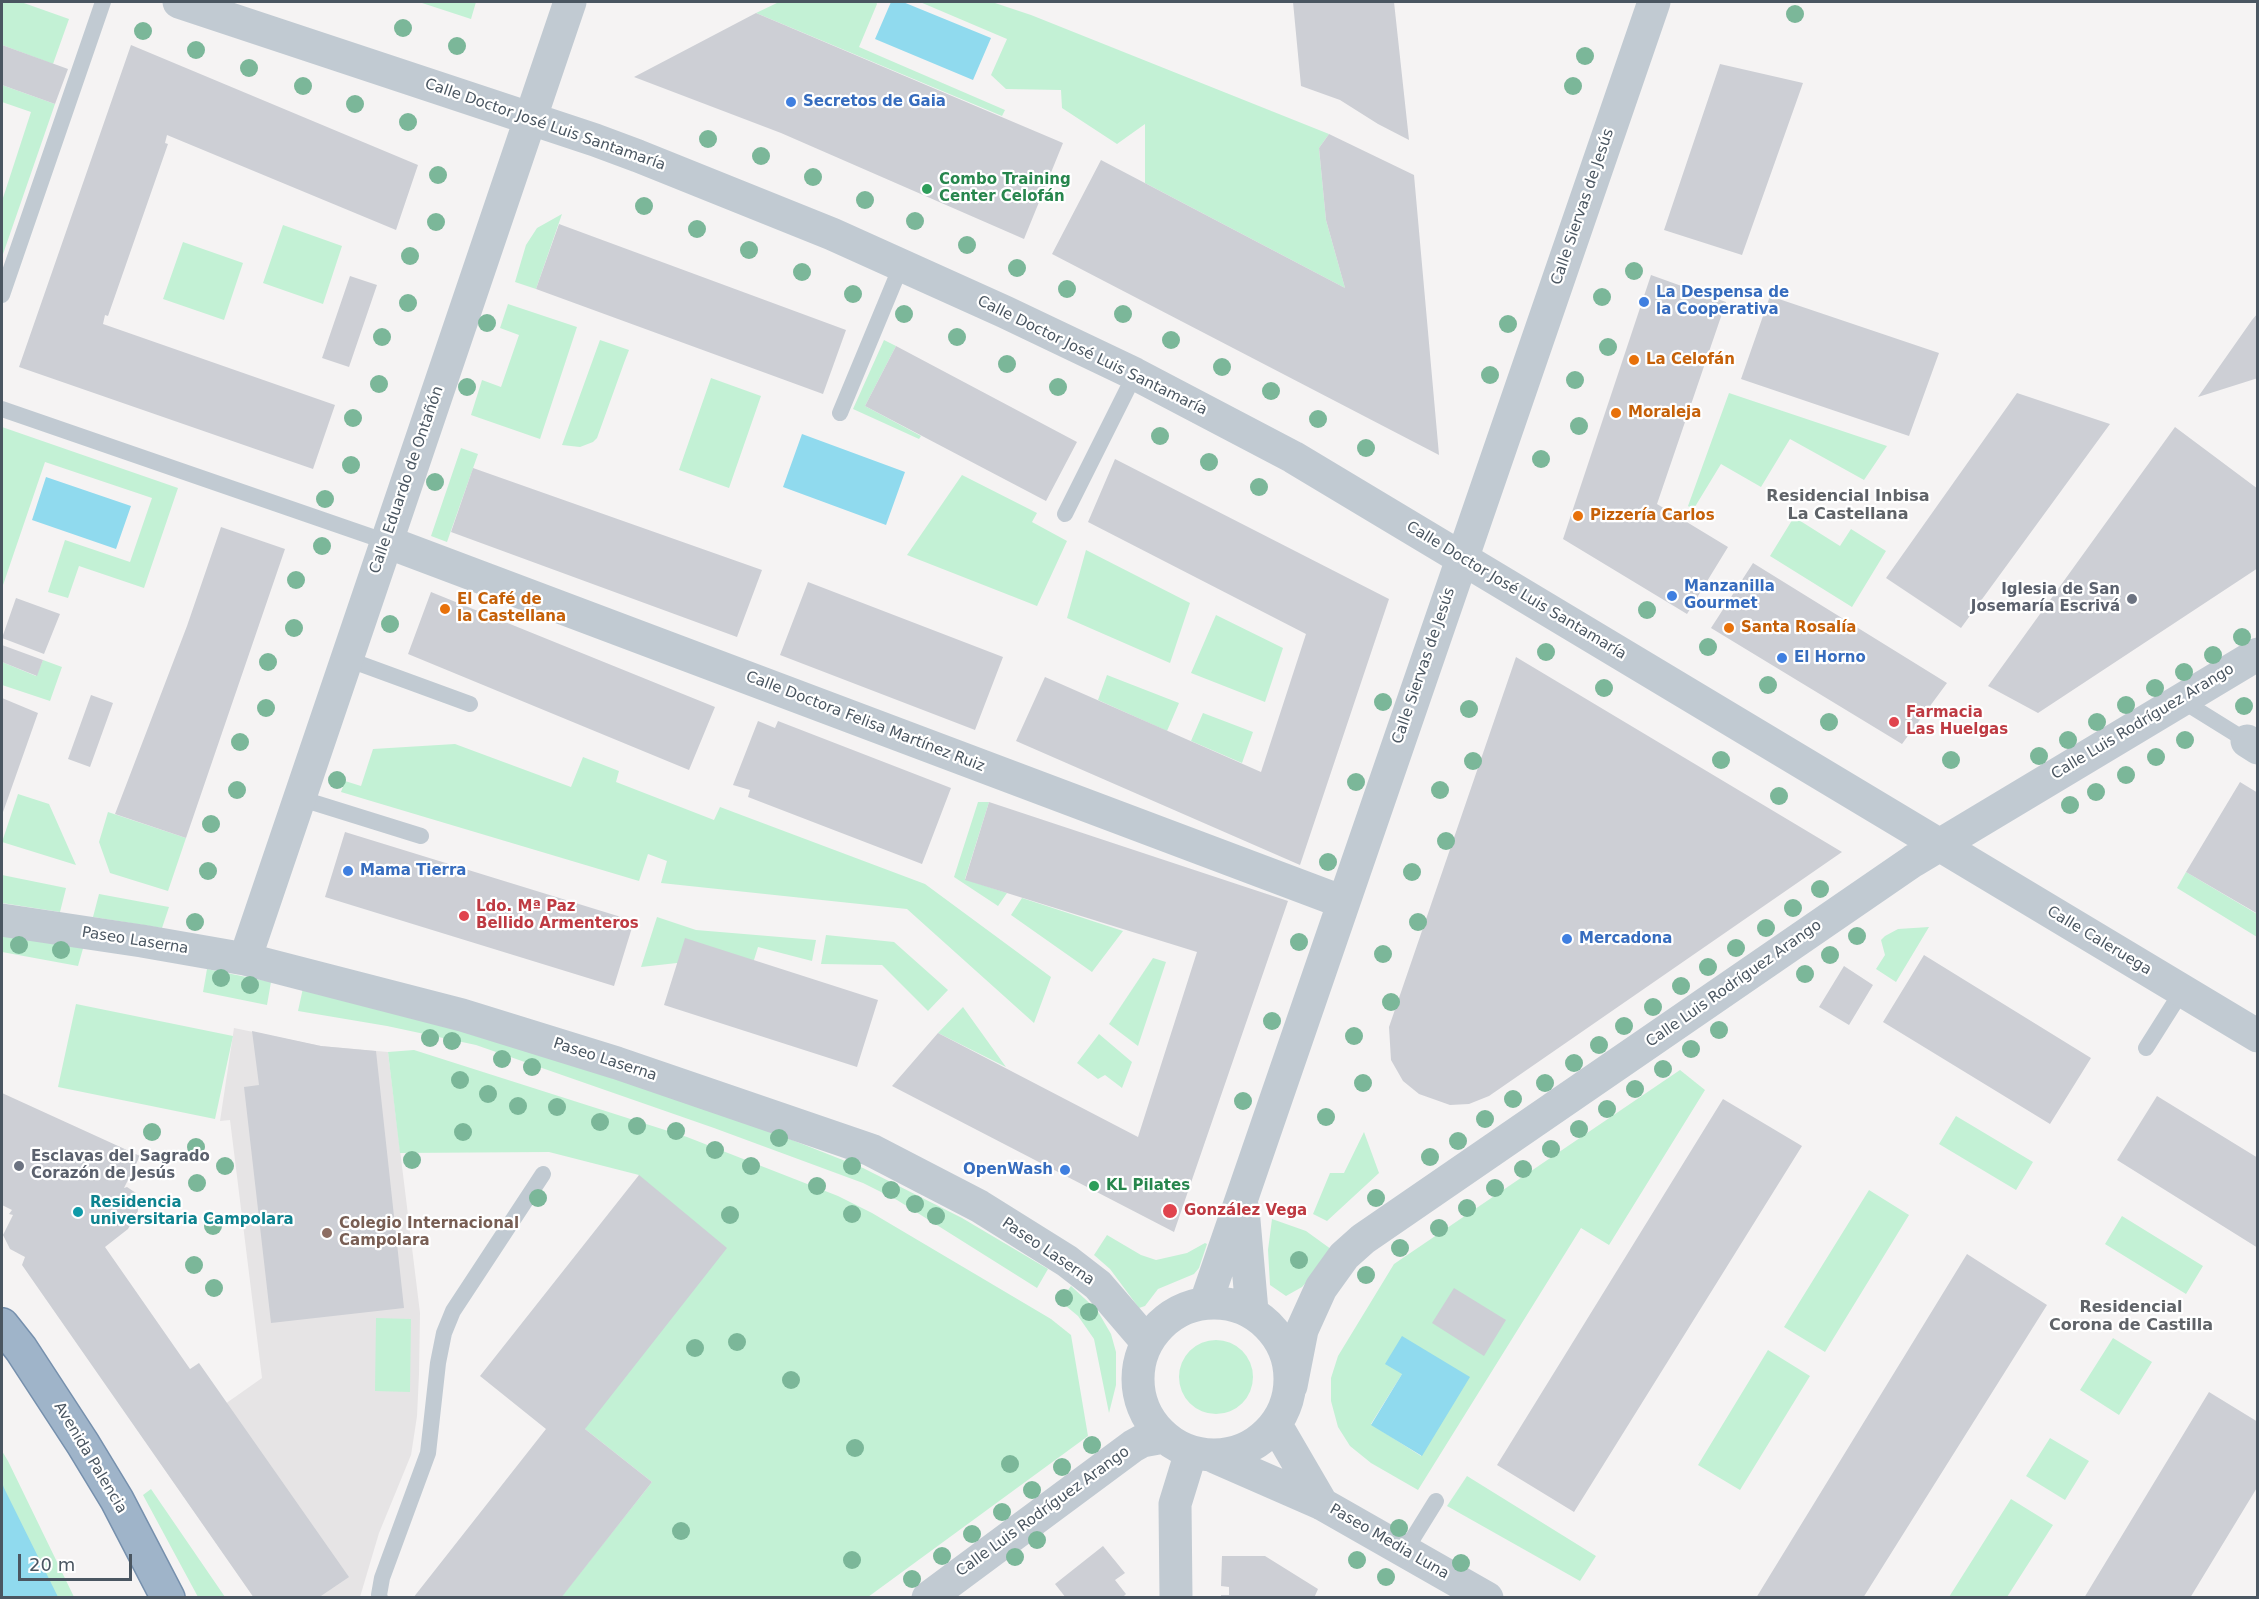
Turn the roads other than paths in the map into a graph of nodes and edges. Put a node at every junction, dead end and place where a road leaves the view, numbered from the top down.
1 (103, 2) edge
2 (179, 2) edge
3 (570, 2) edge
4 (1654, 2) edge
5 (530, 118) junction
6 (902, 266) junction
7 (2, 295) edge
8 (1135, 374) junction
9 (2, 410) edge
10 (840, 413) dead end
11 (1065, 514) dead end
12 (387, 542) junction
13 (1461, 559) junction
14 (2258, 654) edge
15 (347, 659) junction
16 (2181, 700) junction
17 (470, 704) dead end
18 (2252, 744) edge
19 (299, 798) junction
20 (421, 836) dead end
21 (1940, 846) junction
22 (1343, 902) junction
23 (2, 920) edge
24 (245, 959) junction
25 (2182, 991) junction
26 (2258, 1036) edge
27 (2146, 1048) dead end
28 (543, 1174) dead end
29 (1242, 1195) junction
30 (1206, 1302) junction
31 (1252, 1311) junction
32 (2, 1325) edge
33 (1147, 1342) junction
34 (1291, 1386) junction
35 (1276, 1425) junction
36 (1188, 1448) junction
37 (1436, 1501) dead end
38 (1322, 1504) junction
39 (1405, 1551) junction
40 (168, 1598) edge
41 (380, 1598) edge
42 (928, 1598) edge
43 (1176, 1598) edge
44 (1487, 1598) edge

1 - 7 lane
2 - 5 street, Calle Doctor José Luis Santamaría
3 - 5 street, Calle Eduardo de Ontañón
4 - 13 street, Calle Siervas de Jesús
5 - 6 street, Calle Doctor José Luis Santamaría
5 - 12 street, Calle Eduardo de Ontañón
6 - 8 street, Calle Doctor José Luis Santamaría
6 - 10 lane
8 - 11 lane
8 - 13 street, Calle Doctor José Luis Santamaría
9 - 12 lane
12 - 15 street, Calle Eduardo de Ontañón
12 - 22 street, Calle Doctora Felisa Martínez Ruiz
13 - 21 street, Calle Doctor José Luis Santamaría
13 - 22 street, Calle Siervas de Jesús
14 - 16 street, Calle Luis Rodríguez Arango
15 - 17 lane
15 - 19 street, Calle Eduardo de Ontañón
16 - 18 lane
16 - 21 street, Calle Luis Rodríguez Arango
19 - 20 lane
19 - 24 street, Calle Eduardo de Ontañón
21 - 25 street, Calle Caleruega
21 - 34 street, Calle Luis Rodríguez Arango
22 - 29 street, Calle Siervas de Jesús
23 - 24 street, Paseo Laserna
24 - 33 street, Paseo Laserna
25 - 26 street, Calle Caleruega
25 - 27 lane
28 - 41 lane
29 - 30 street, Calle Siervas de Jesús
29 - 31 street, Calle Siervas de Jesús
30 - 31 street
30 - 33 street
31 - 34 street
32 - 40 highway, Avenida Palencia
33 - 36 street
34 - 35 street
35 - 36 street
35 - 38 street, Paseo Media Luna
36 - 38 street, Paseo Media Luna
36 - 42 street, Calle Luis Rodríguez Arango
36 - 43 street
37 - 39 lane
38 - 39 street, Paseo Media Luna
39 - 44 street, Paseo Media Luna

